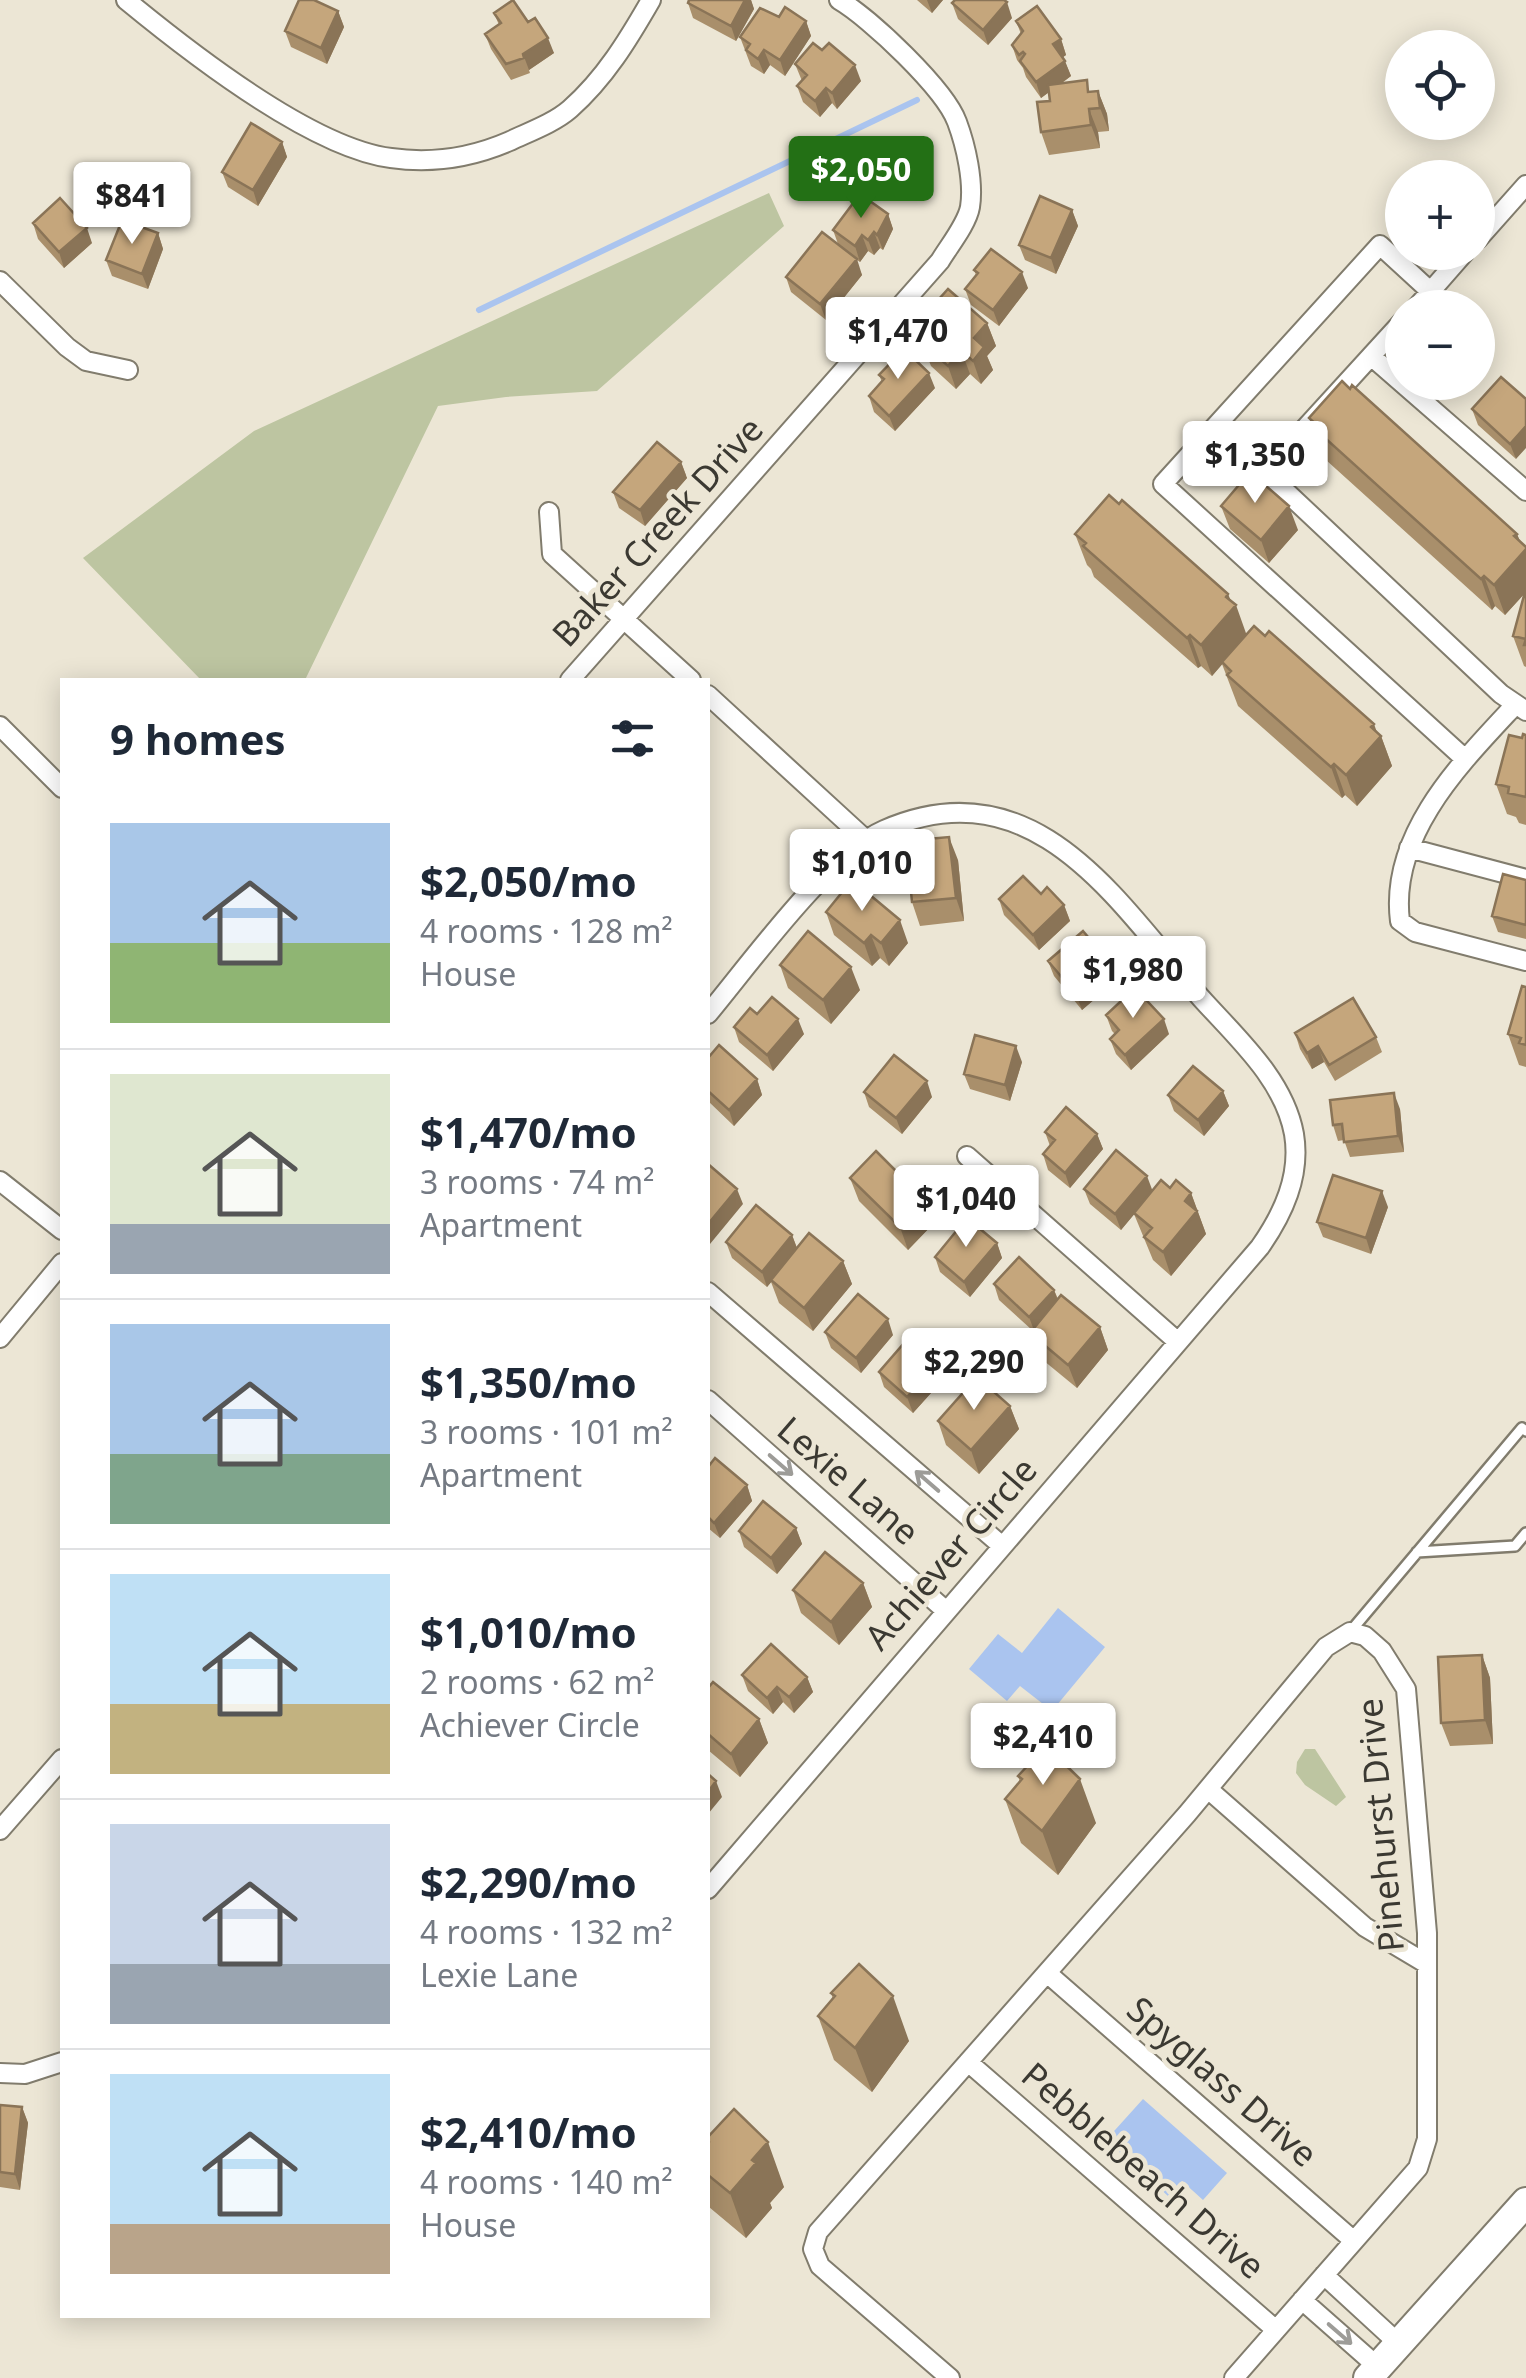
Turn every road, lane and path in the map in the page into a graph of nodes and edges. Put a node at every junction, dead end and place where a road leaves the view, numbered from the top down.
1 (126, 0) edge
2 (652, 0) edge
3 (839, 0) edge
4 (1526, 185) edge
5 (1495, 220) edge
6 (1449, 270) edge
7 (0, 281) edge
8 (1428, 290) edge
9 (1432, 290) edge
10 (1385, 341) edge
11 (1371, 356) junction
12 (128, 370) dead end
13 (1526, 491) edge
14 (549, 512) dead end
15 (624, 620) junction
16 (572, 678) edge
17 (688, 678) edge
18 (710, 698) edge
19 (1520, 708) edge
20 (0, 726) edge
21 (1465, 759) junction
22 (60, 786) edge
23 (865, 838) junction
24 (1409, 848) junction
25 (1526, 878) edge
26 (1526, 960) edge
27 (710, 1012) edge
28 (967, 1156) dead end
29 (0, 1181) edge
30 (60, 1228) edge
31 (60, 1266) edge
32 (710, 1294) edge
33 (0, 1338) edge
34 (1178, 1342) junction
35 (710, 1402) edge
36 (1526, 1431) edge
37 (1526, 1533) edge
38 (1000, 1545) junction
39 (1417, 1552) junction
40 (945, 1610) junction
41 (1350, 1632) junction
42 (60, 1761) edge
43 (1208, 1789) junction
44 (0, 1830) edge
45 (710, 1888) edge
46 (1427, 1964) junction
47 (1047, 1973) junction
48 (968, 2062) junction
49 (60, 2063) edge
50 (0, 2073) edge
51 (1526, 2202) edge
52 (1354, 2241) junction
53 (1324, 2275) junction
54 (1302, 2300) junction
55 (1276, 2330) junction
56 (1398, 2344) junction
57 (1373, 2372) edge
58 (950, 2378) edge
59 (1234, 2378) edge

1 - 2 street
3 - 15 street, Baker Creek Drive
4 - 5 street
6 - 9 street
7 - 12 street
8 - 21 street
10 - 11 street
11 - 13 street
11 - 19 street
14 - 15 street
15 - 16 street, Baker Creek Drive
15 - 17 street
18 - 23 street
19 - 21 street
20 - 22 street
21 - 24 street
23 - 27 street, Achiever Circle
23 - 34 street, Achiever Circle
24 - 25 street
24 - 26 street
28 - 34 street
29 - 30 street
31 - 33 street
38 -> 32 street, Lexie Lane
34 - 38 street, Achiever Circle
35 -> 40 street, Lexie Lane
36 - 39 lane
37 - 39 lane
38 - 40 street, Achiever Circle
39 - 41 lane
40 - 45 street, Achiever Circle
41 - 43 street, Pinehurst Drive
41 - 46 street, Pinehurst Drive
42 - 44 street
43 - 46 street
43 - 47 street, Pinehurst Drive
46 - 52 street, Pinehurst Drive
47 - 48 street, Pinehurst Drive
47 - 52 street, Spyglass Drive
48 - 55 street, Pebblebeach Drive
48 - 58 street, Pinehurst Drive
49 - 50 street
51 - 56 main road
52 - 53 street, Pinehurst Drive
53 - 54 street, Pinehurst Drive
53 - 56 street
54 - 55 street, Pinehurst Drive
54 -> 57 street
55 - 59 street, Pinehurst Drive
56 - 57 main road

